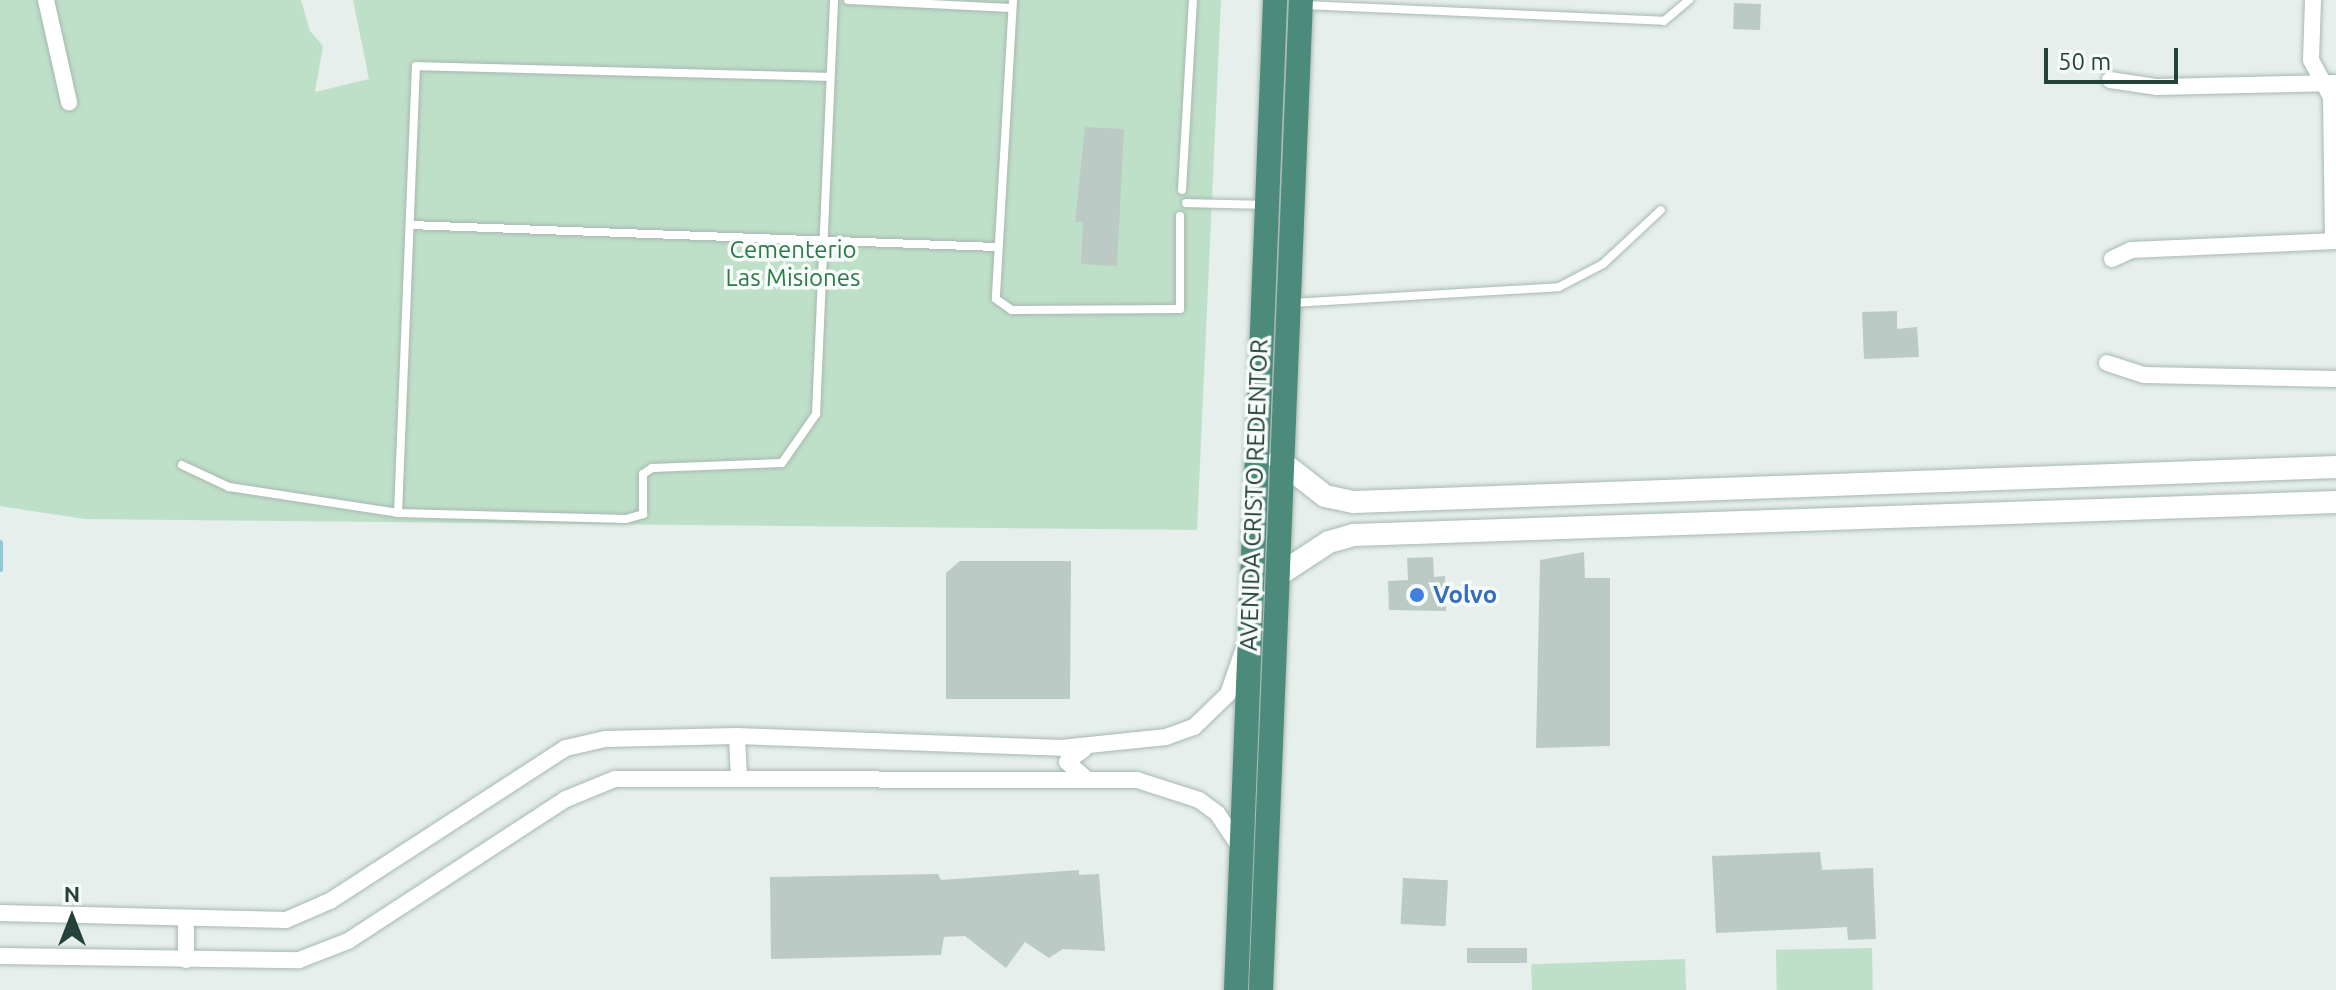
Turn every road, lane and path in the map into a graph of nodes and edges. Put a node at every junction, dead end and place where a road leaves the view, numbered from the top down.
1 (46, 0) edge
2 (834, 0) edge
3 (848, 0) edge
4 (1193, 0) edge
5 (1275, 0) edge
6 (1497, 0) edge
7 (1689, 0) edge
8 (2313, 0) edge
9 (1301, 2) edge
10 (1012, 4) edge
11 (1496, 13) junction
12 (829, 77) junction
13 (2110, 80) dead end
14 (2329, 84) edge
15 (69, 102) dead end
16 (1182, 190) dead end
17 (1186, 203) dead end
18 (1266, 205) junction
19 (1661, 210) dead end
20 (1180, 216) dead end
21 (410, 225) junction
22 (2335, 241) edge
23 (824, 242) junction
24 (997, 247) junction
25 (2112, 259) dead end
26 (1287, 304) junction
27 (2107, 363) dead end
28 (2336, 379) edge
29 (1279, 460) junction
30 (182, 465) dead end
31 (2336, 467) edge
32 (2042, 479) junction
33 (1354, 502) junction
34 (2336, 502) edge
35 (2045, 511) junction
36 (398, 513) junction
37 (1354, 535) junction
38 (1277, 576) junction
39 (1249, 636) junction
40 (737, 736) junction
41 (1029, 748) junction
42 (1085, 748) junction
43 (739, 779) junction
44 (1031, 779) junction
45 (1088, 780) junction
46 (1242, 851) junction
47 (0, 913) edge
48 (186, 919) junction
49 (0, 956) edge
50 (186, 960) junction
51 (1236, 990) edge
52 (1261, 990) edge

1 - 15 street
2 - 12 lane
3 - 10 lane
4 - 16 lane
5 - 18 highway, AVENIDA CRISTO REDENTOR
6 - 11 lane
7 - 11 lane
8 - 14 street
9 - 11 lane
9 - 26 highway, AVENIDA CRISTO REDENTOR
10 - 24 lane
12 - 21 lane
12 - 23 lane
13 - 14 street
14 - 22 street
17 - 18 lane
18 - 39 highway, AVENIDA CRISTO REDENTOR
19 - 26 lane
20 - 24 lane
21 - 23 lane
21 - 36 lane
22 - 25 street
23 - 24 lane
23 - 36 lane
26 - 29 highway, AVENIDA CRISTO REDENTOR
27 - 28 street
29 - 33 main road
29 - 38 highway, AVENIDA CRISTO REDENTOR
30 - 36 lane
31 - 32 main road
32 - 33 main road
32 - 35 main road
33 - 37 main road
34 - 35 main road
35 - 37 main road
37 - 38 main road
38 - 52 highway, AVENIDA CRISTO REDENTOR
39 - 42 street
39 - 46 highway, AVENIDA CRISTO REDENTOR
40 - 41 street
40 - 43 street
40 - 48 street
41 - 42 street
41 - 44 street
42 - 45 street
43 - 44 street
43 - 50 street
44 - 45 street
45 - 46 street
46 - 51 highway, AVENIDA CRISTO REDENTOR
47 - 48 street
48 - 50 street
49 - 50 street

